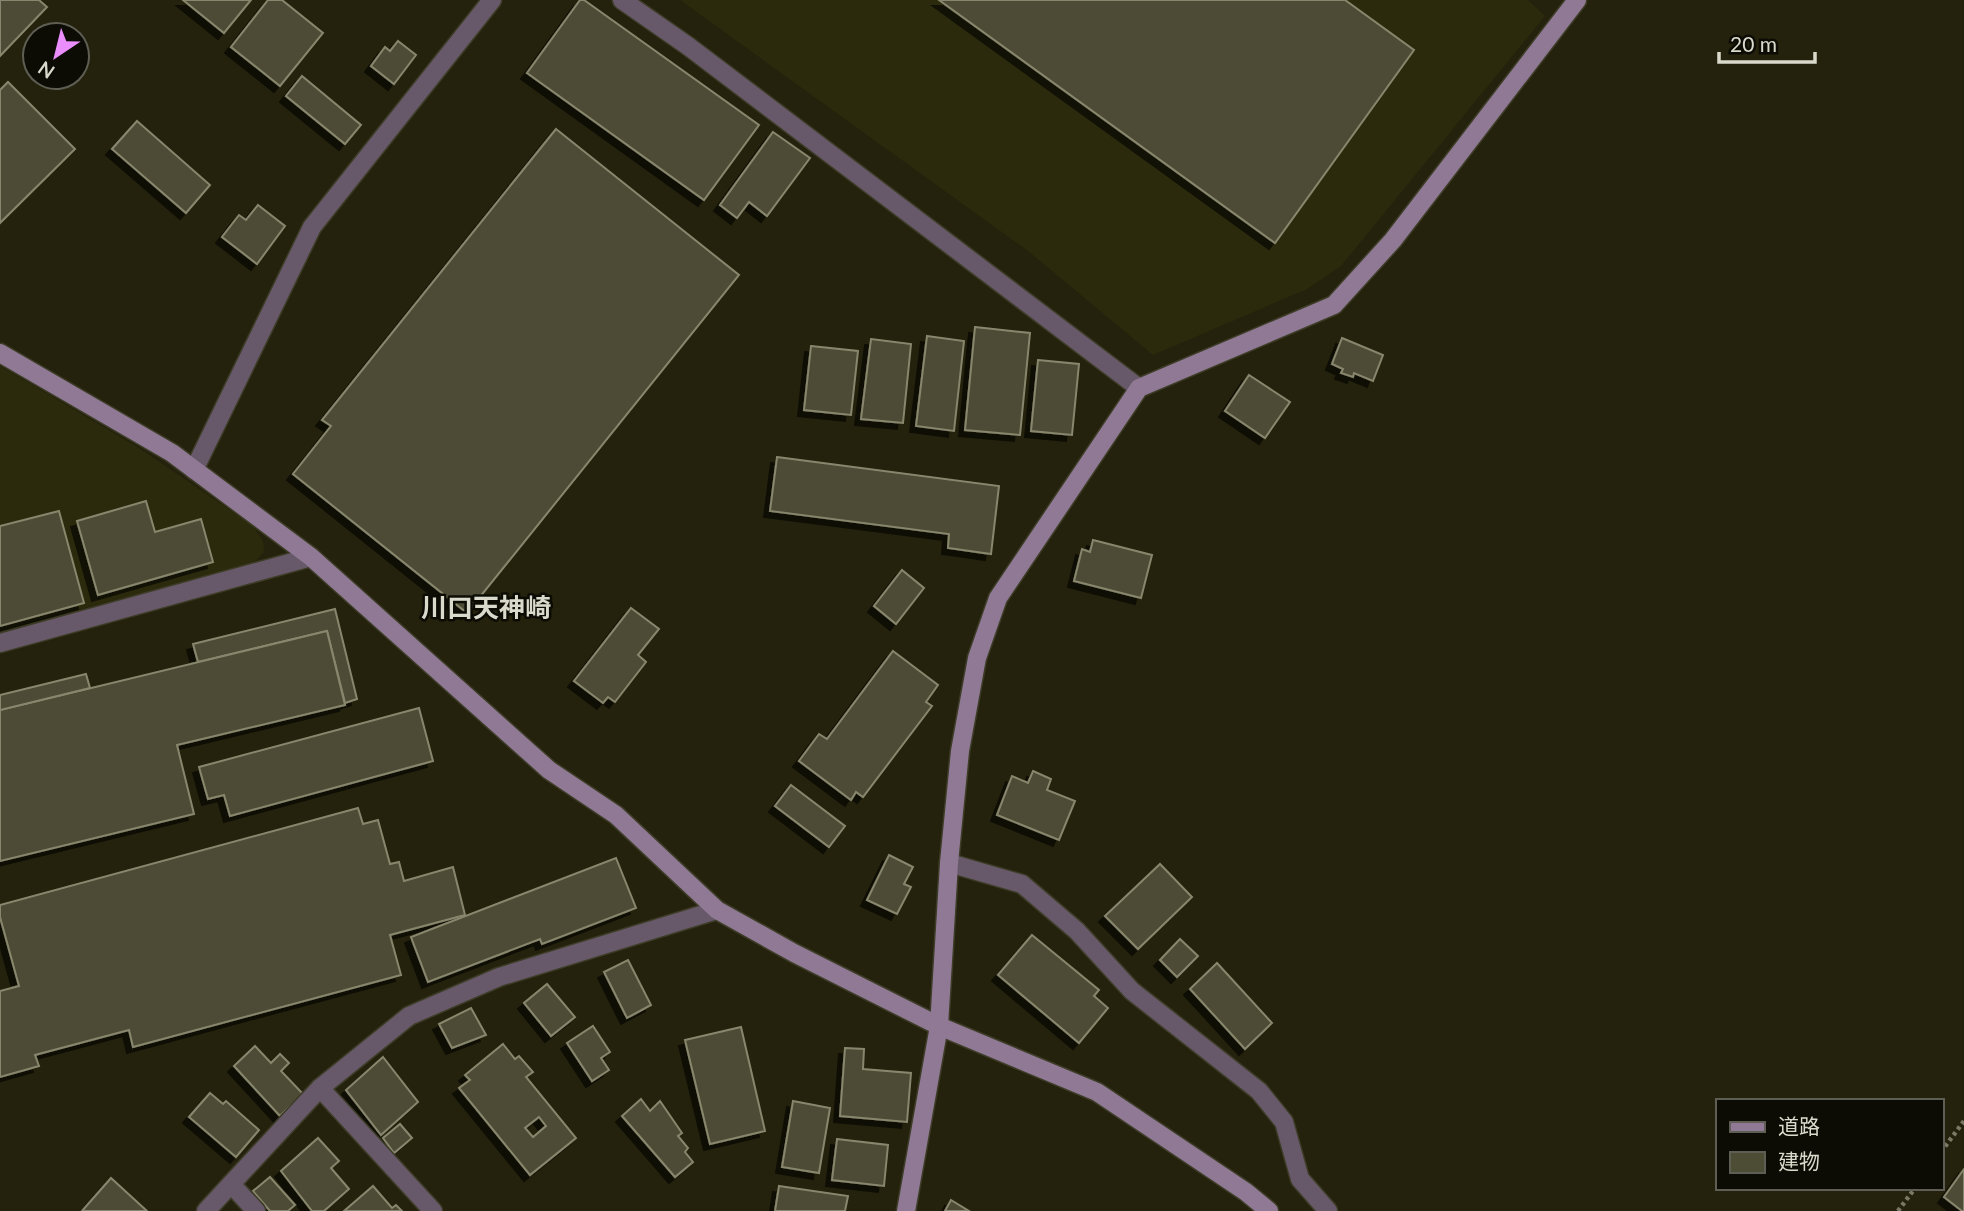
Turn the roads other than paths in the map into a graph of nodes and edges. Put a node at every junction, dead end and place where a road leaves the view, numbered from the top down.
1 (492, 0) edge
2 (622, 0) edge
3 (1577, 0) edge
4 (0, 353) edge
5 (1139, 388) junction
6 (194, 470) junction
7 (311, 557) junction
8 (0, 643) edge
9 (949, 863) junction
10 (717, 909) junction
11 (939, 1026) junction
12 (320, 1088) junction
13 (231, 1184) junction
14 (206, 1211) edge
15 (256, 1211) edge
16 (433, 1211) edge
17 (905, 1211) edge
18 (1269, 1211) edge
19 (1328, 1211) edge

1 - 6 street
2 - 5 street
3 - 5 street
4 - 6 street
5 - 9 street
6 - 7 street
7 - 8 street
7 - 10 street
9 - 11 street
9 - 19 street
10 - 11 street
10 - 12 street
11 - 17 street
11 - 18 street
12 - 13 street
12 - 16 street
13 - 14 street
13 - 15 street

